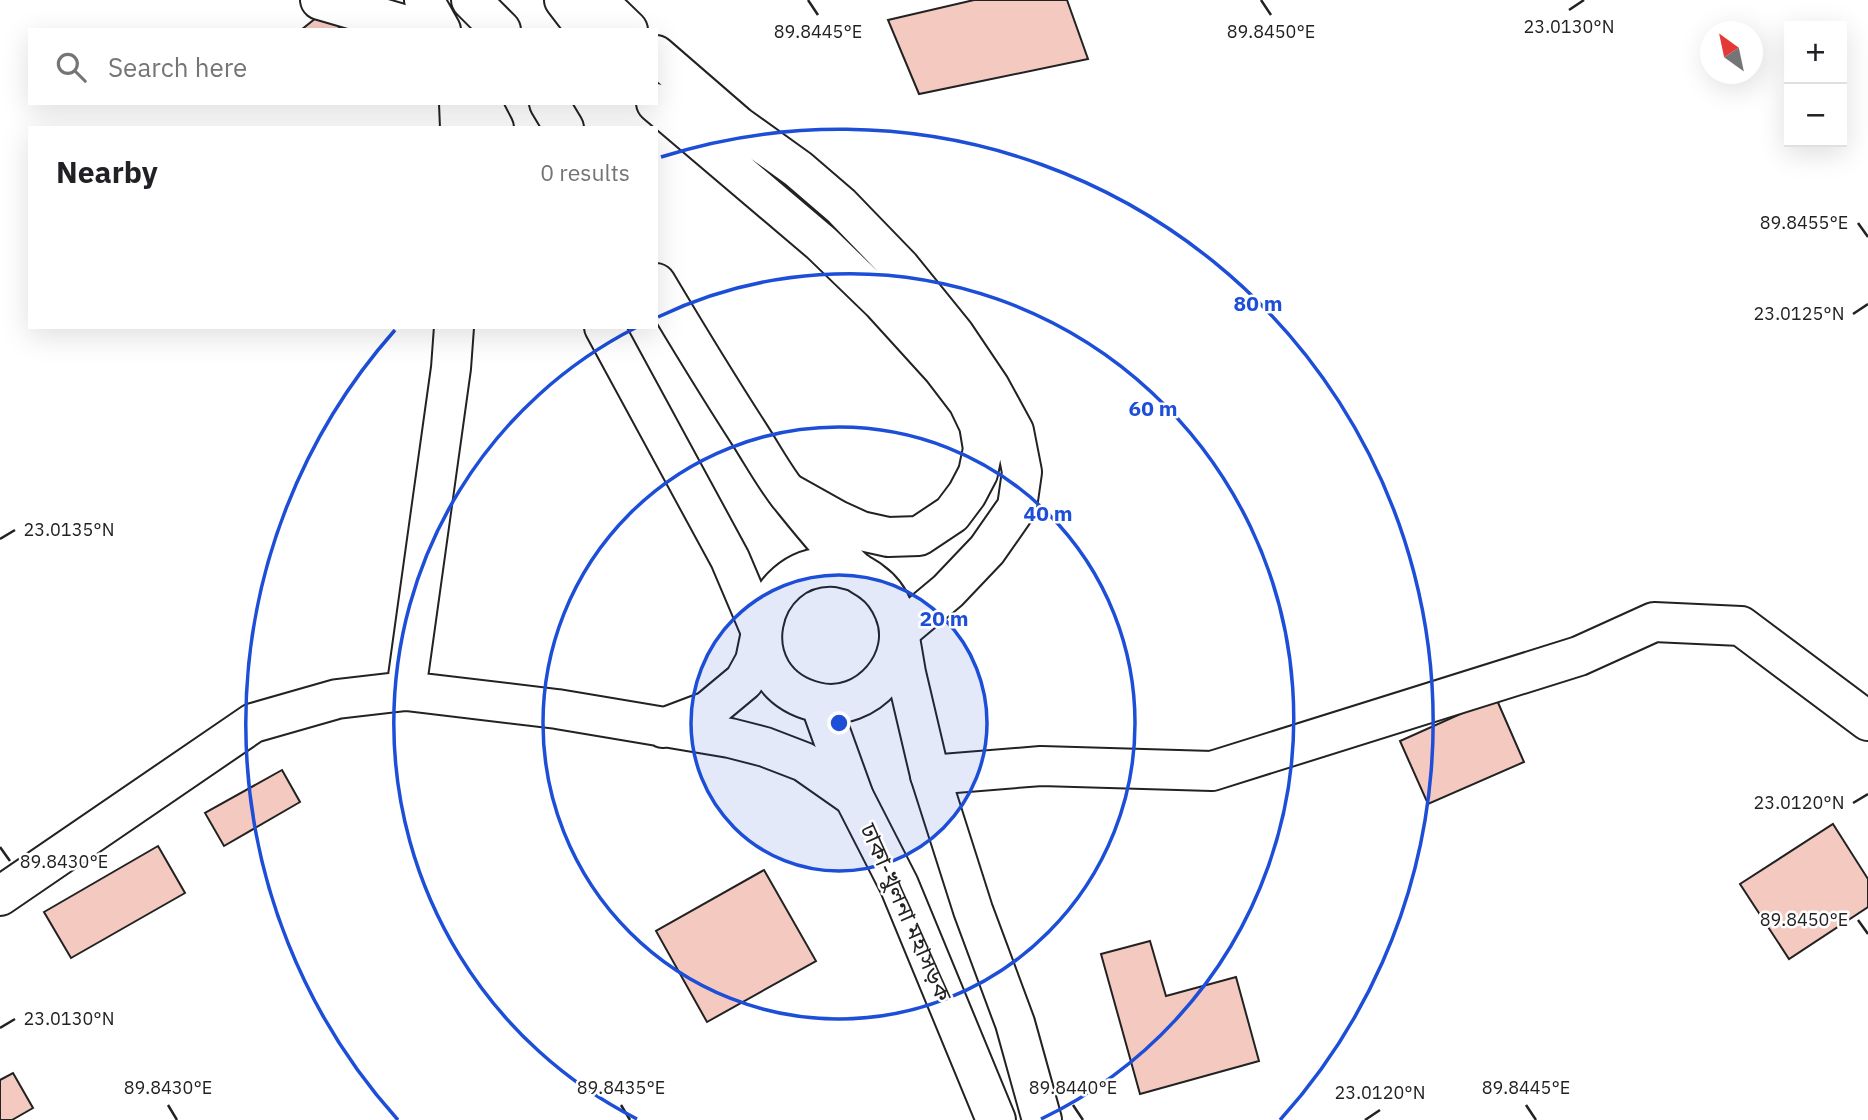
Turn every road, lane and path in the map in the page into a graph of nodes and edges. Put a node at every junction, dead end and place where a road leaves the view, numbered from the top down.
1 (320, 0) edge
2 (424, 0) edge
3 (471, 0) edge
4 (564, 0) edge
5 (597, 0) edge
6 (416, 28) edge
7 (440, 28) edge
8 (499, 28) edge
9 (585, 28) edge
10 (626, 28) edge
11 (658, 57) edge
12 (459, 105) edge
13 (482, 105) edge
14 (550, 105) edge
15 (658, 105) edge
16 (460, 126) edge
17 (493, 126) edge
18 (563, 126) edge
19 (658, 286) edge
20 (454, 329) edge
21 (605, 329) edge
22 (787, 492) junction
23 (919, 537) junction
24 (857, 572) junction
25 (761, 632) junction
26 (899, 632) junction
27 (406, 691) junction
28 (820, 704) junction
29 (1868, 722) edge
30 (663, 728) junction
31 (930, 775) junction
32 (854, 797) junction
33 (0, 897) edge
34 (996, 1120) edge
35 (1042, 1120) edge

1 - 6 main road
2 - 7 main road
3 - 8 main road
4 - 9 main road
5 - 10 main road
11 - 26 main road
12 - 16 main road
13 - 17 main road
14 - 18 main road
15 - 23 main road
19 - 22 main road
20 - 27 main road
21 - 25 main road
22 - 23 main road
22 - 24 main road
23 - 24 main road
24 - 25 main road
24 - 26 main road
25 - 28 main road
25 - 30 main road
26 - 28 main road
26 - 31 main road
27 - 30 main road
27 - 33 main road
28 - 32 main road, ঢাকা-খুলনা মহাসড়ক
29 - 31 main road
30 - 32 main road
31 - 35 main road
32 - 34 main road, ঢাকা-খুলনা মহাসড়ক

